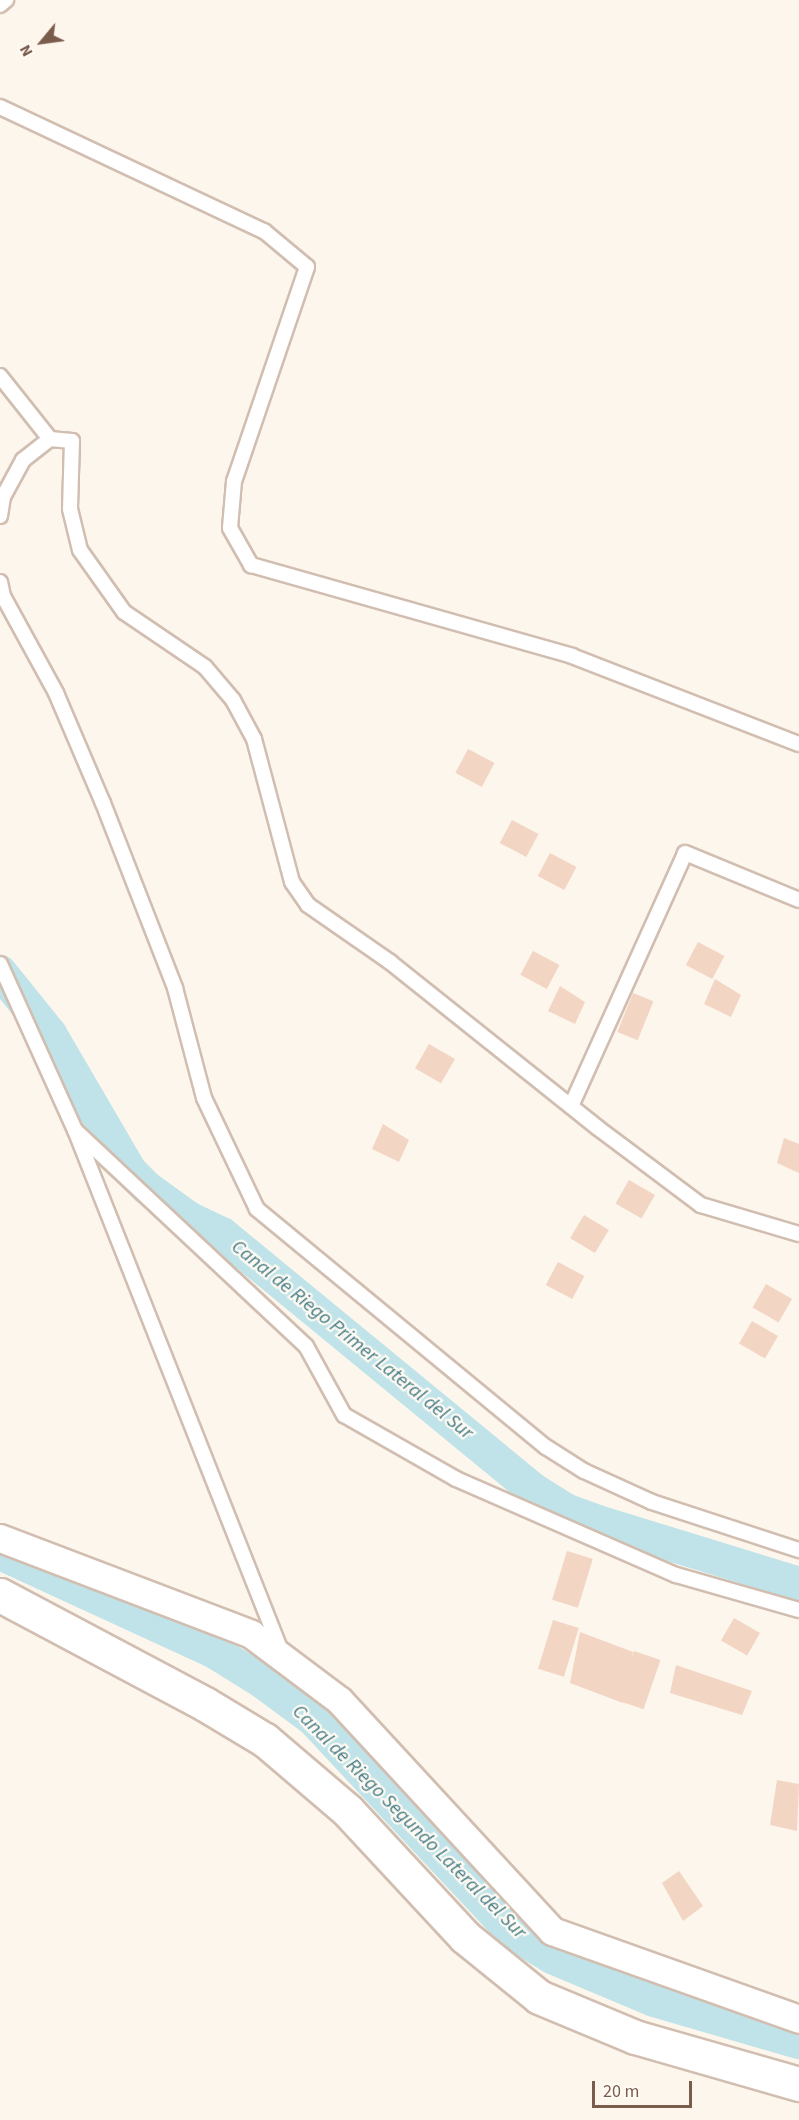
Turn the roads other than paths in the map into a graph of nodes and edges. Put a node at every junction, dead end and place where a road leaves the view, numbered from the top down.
1 (6, 0) edge
2 (0, 5) edge
3 (0, 107) edge
4 (0, 376) edge
5 (50, 439) junction
6 (0, 516) edge
7 (0, 582) edge
8 (799, 744) edge
9 (799, 900) edge
10 (0, 964) edge
11 (570, 1106) junction
12 (75, 1130) junction
13 (799, 1234) edge
14 (0, 1538) edge
15 (799, 1550) edge
16 (0, 1595) edge
17 (799, 1610) edge
18 (284, 1659) junction
19 (799, 2019) edge
20 (799, 2084) edge

1 - 2 lane
3 - 8 lane
4 - 5 lane
5 - 6 lane
5 - 11 lane
7 - 15 lane
9 - 11 lane
10 - 12 lane
11 - 13 lane
12 - 17 lane
12 - 18 lane
14 - 18 street
16 - 20 street
18 - 19 street

